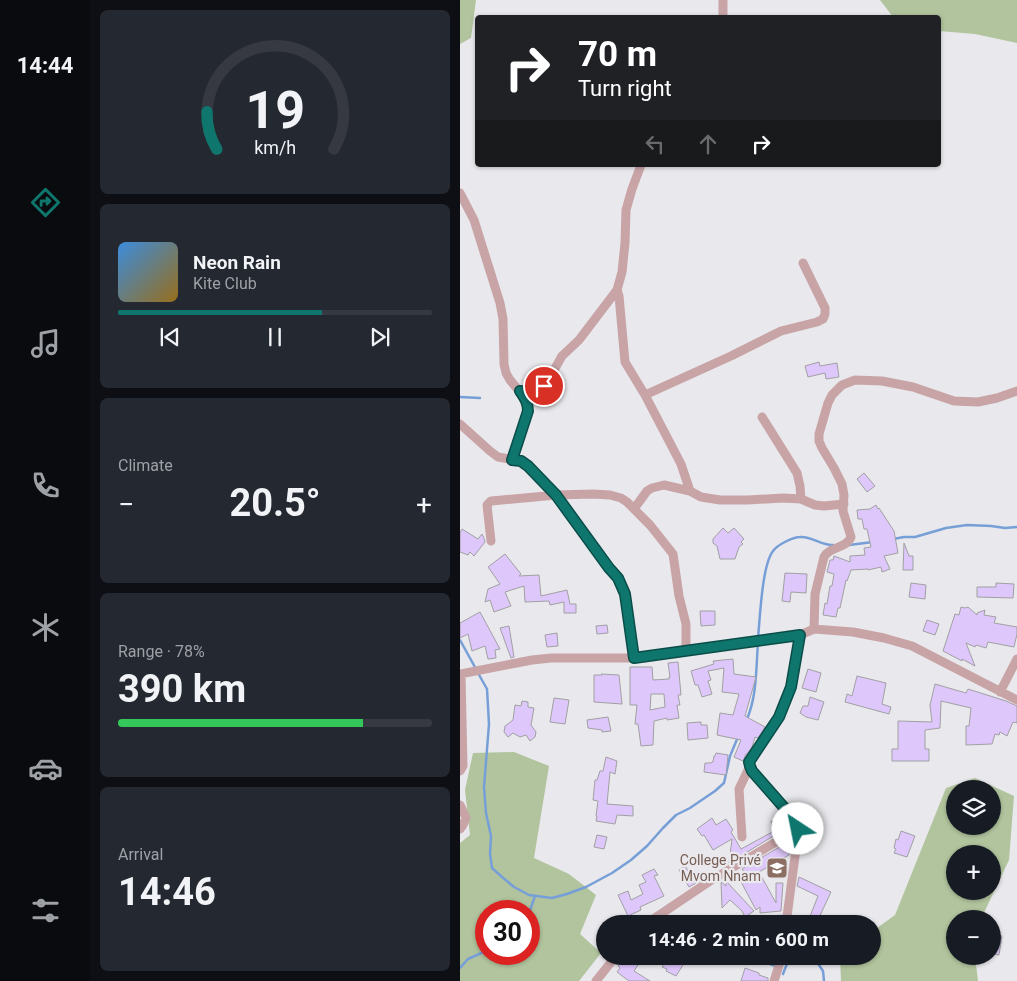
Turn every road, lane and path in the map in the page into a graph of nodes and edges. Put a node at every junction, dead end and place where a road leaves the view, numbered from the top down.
1 (723, 0) edge
2 (723, 15) edge
3 (640, 167) edge
4 (460, 193) edge
5 (803, 263) dead end
6 (617, 290) junction
7 (520, 391) junction
8 (1017, 391) edge
9 (645, 395) junction
10 (762, 417) dead end
11 (460, 424) edge
12 (512, 460) junction
13 (690, 491) junction
14 (556, 495) junction
15 (801, 499) junction
16 (844, 504) junction
17 (634, 509) junction
18 (491, 541) dead end
19 (814, 629) junction
20 (800, 635) junction
21 (686, 651) junction
22 (634, 658) junction
23 (1017, 659) edge
24 (461, 674) edge
25 (1000, 692) junction
26 (1017, 700) edge
27 (750, 766) junction
28 (460, 771) edge
29 (460, 806) edge
30 (460, 829) edge
31 (798, 829) junction
32 (742, 837) dead end
33 (659, 915) edge
34 (787, 915) edge
35 (609, 965) edge
36 (779, 965) edge
37 (596, 981) edge
38 (774, 981) edge

1 - 2 street
3 - 6 street
4 - 7 street
5 - 9 street
6 - 7 street
6 - 9 street
7 - 12 street
8 - 16 street
9 - 13 street
10 - 15 street
11 - 12 street
12 - 14 street
13 - 15 street
13 - 17 street
14 - 17 street
14 - 18 street
14 - 22 street
15 - 16 street
16 - 19 street
17 - 21 street
19 - 20 street
19 - 25 street
20 - 21 street
20 - 27 street
21 - 22 street
22 - 24 street
23 - 25 street
24 - 28 street
25 - 26 street
27 - 31 street
27 - 32 street
29 - 30 street
31 - 33 street
31 - 34 street
35 - 37 street
36 - 38 street

